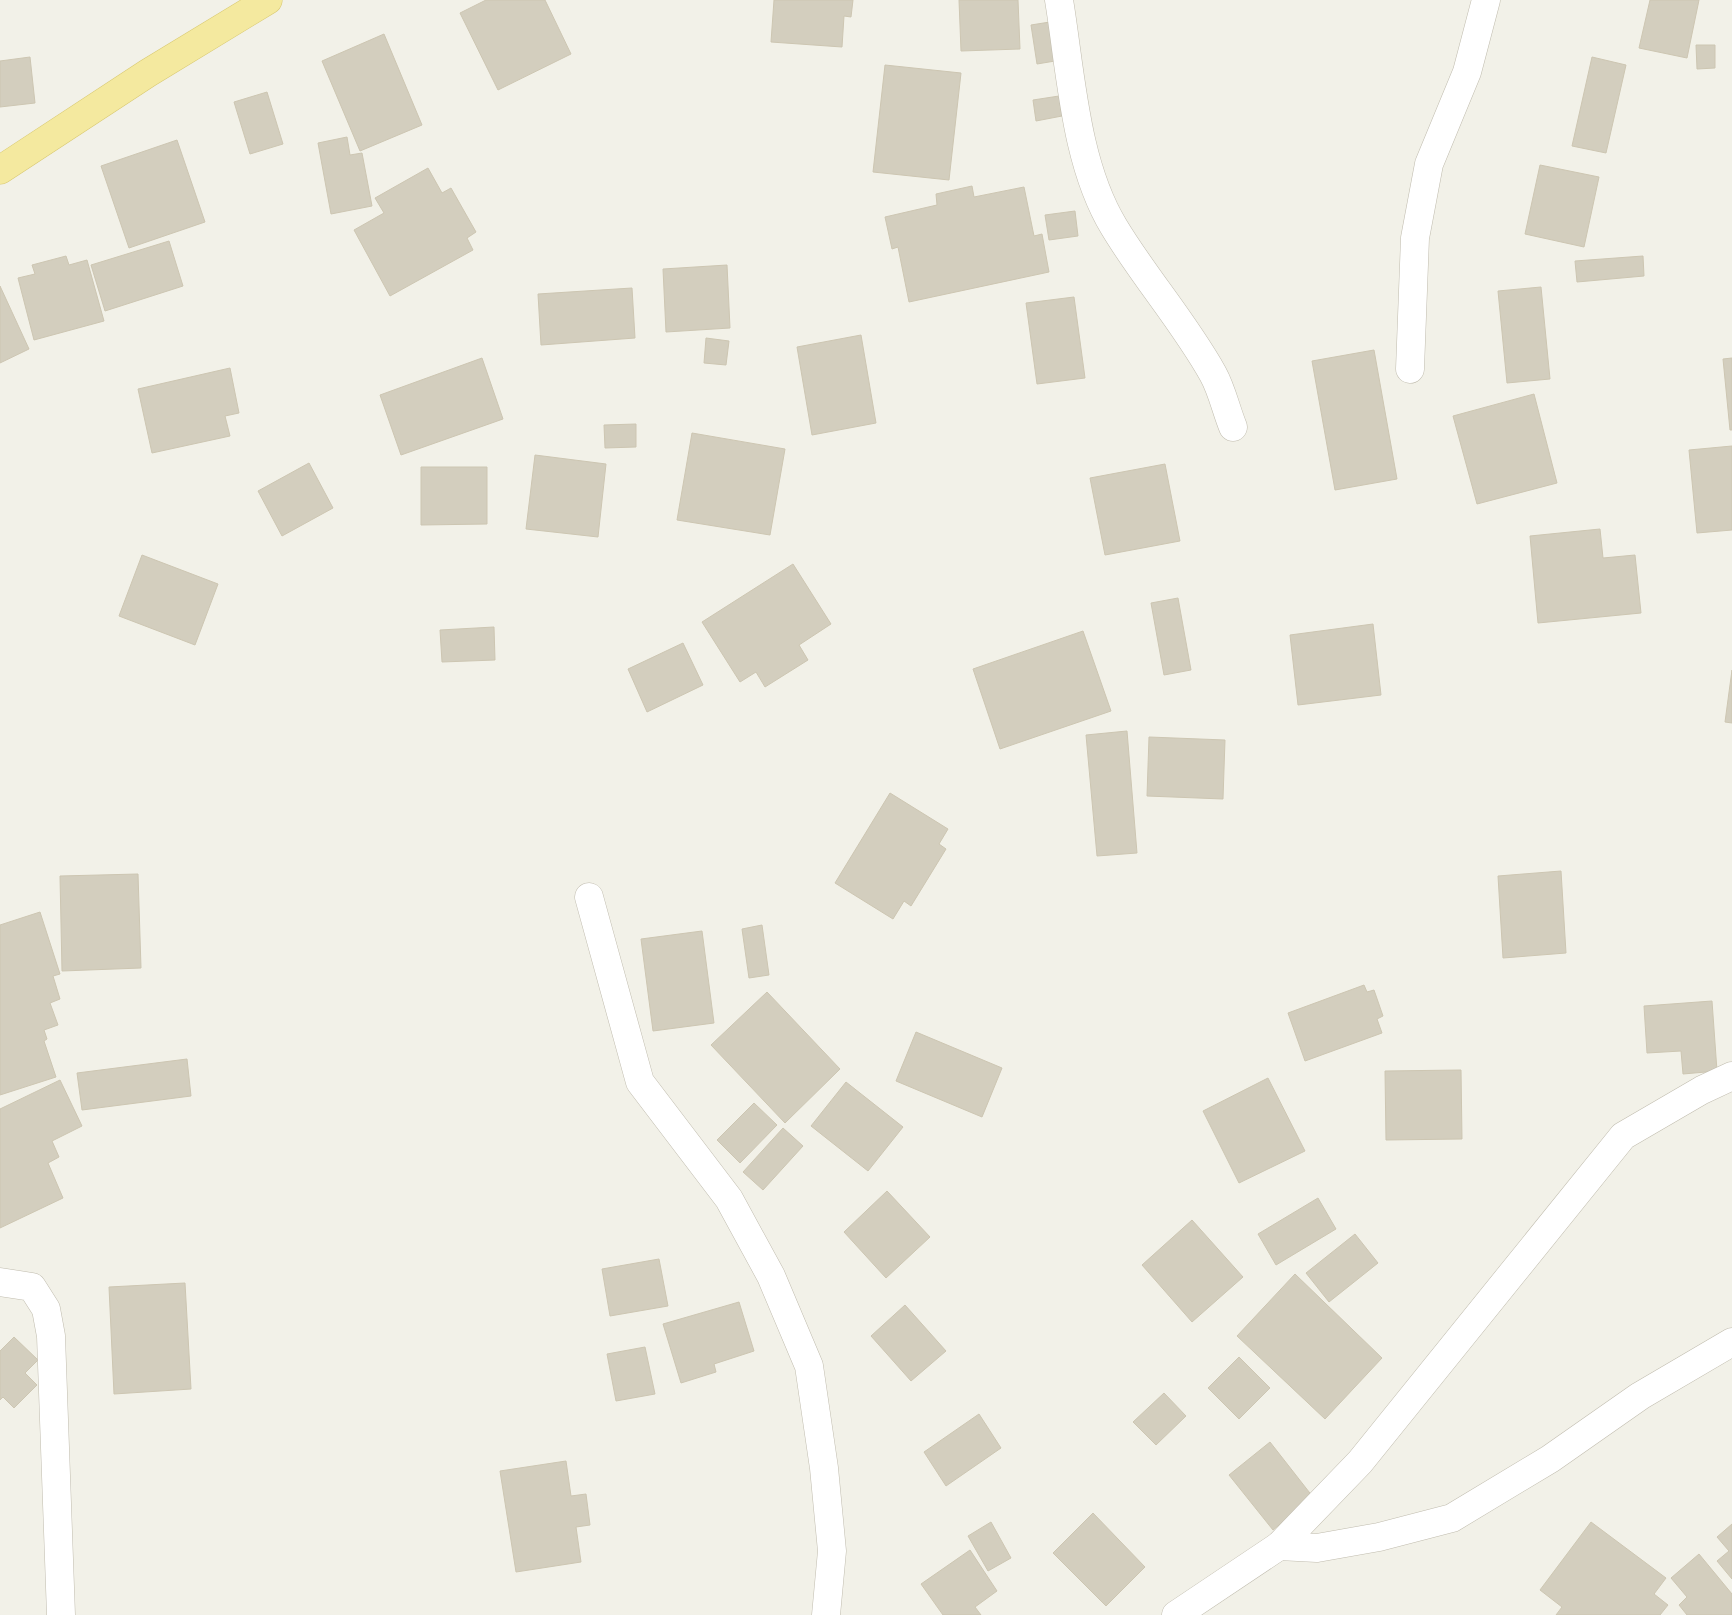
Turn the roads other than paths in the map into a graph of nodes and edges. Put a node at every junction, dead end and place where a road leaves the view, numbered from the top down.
1 (268, 0) edge
2 (1060, 0) edge
3 (1486, 0) edge
4 (0, 170) edge
5 (1410, 369) dead end
6 (1233, 427) dead end
7 (589, 897) dead end
8 (1732, 1076) edge
9 (0, 1282) edge
10 (1732, 1342) edge
11 (1279, 1546) junction
12 (61, 1615) edge
13 (826, 1615) edge
14 (1176, 1615) edge

1 - 4 main road
2 - 6 street
3 - 5 street
7 - 13 street
8 - 11 street
9 - 12 street
10 - 11 street
11 - 14 street

